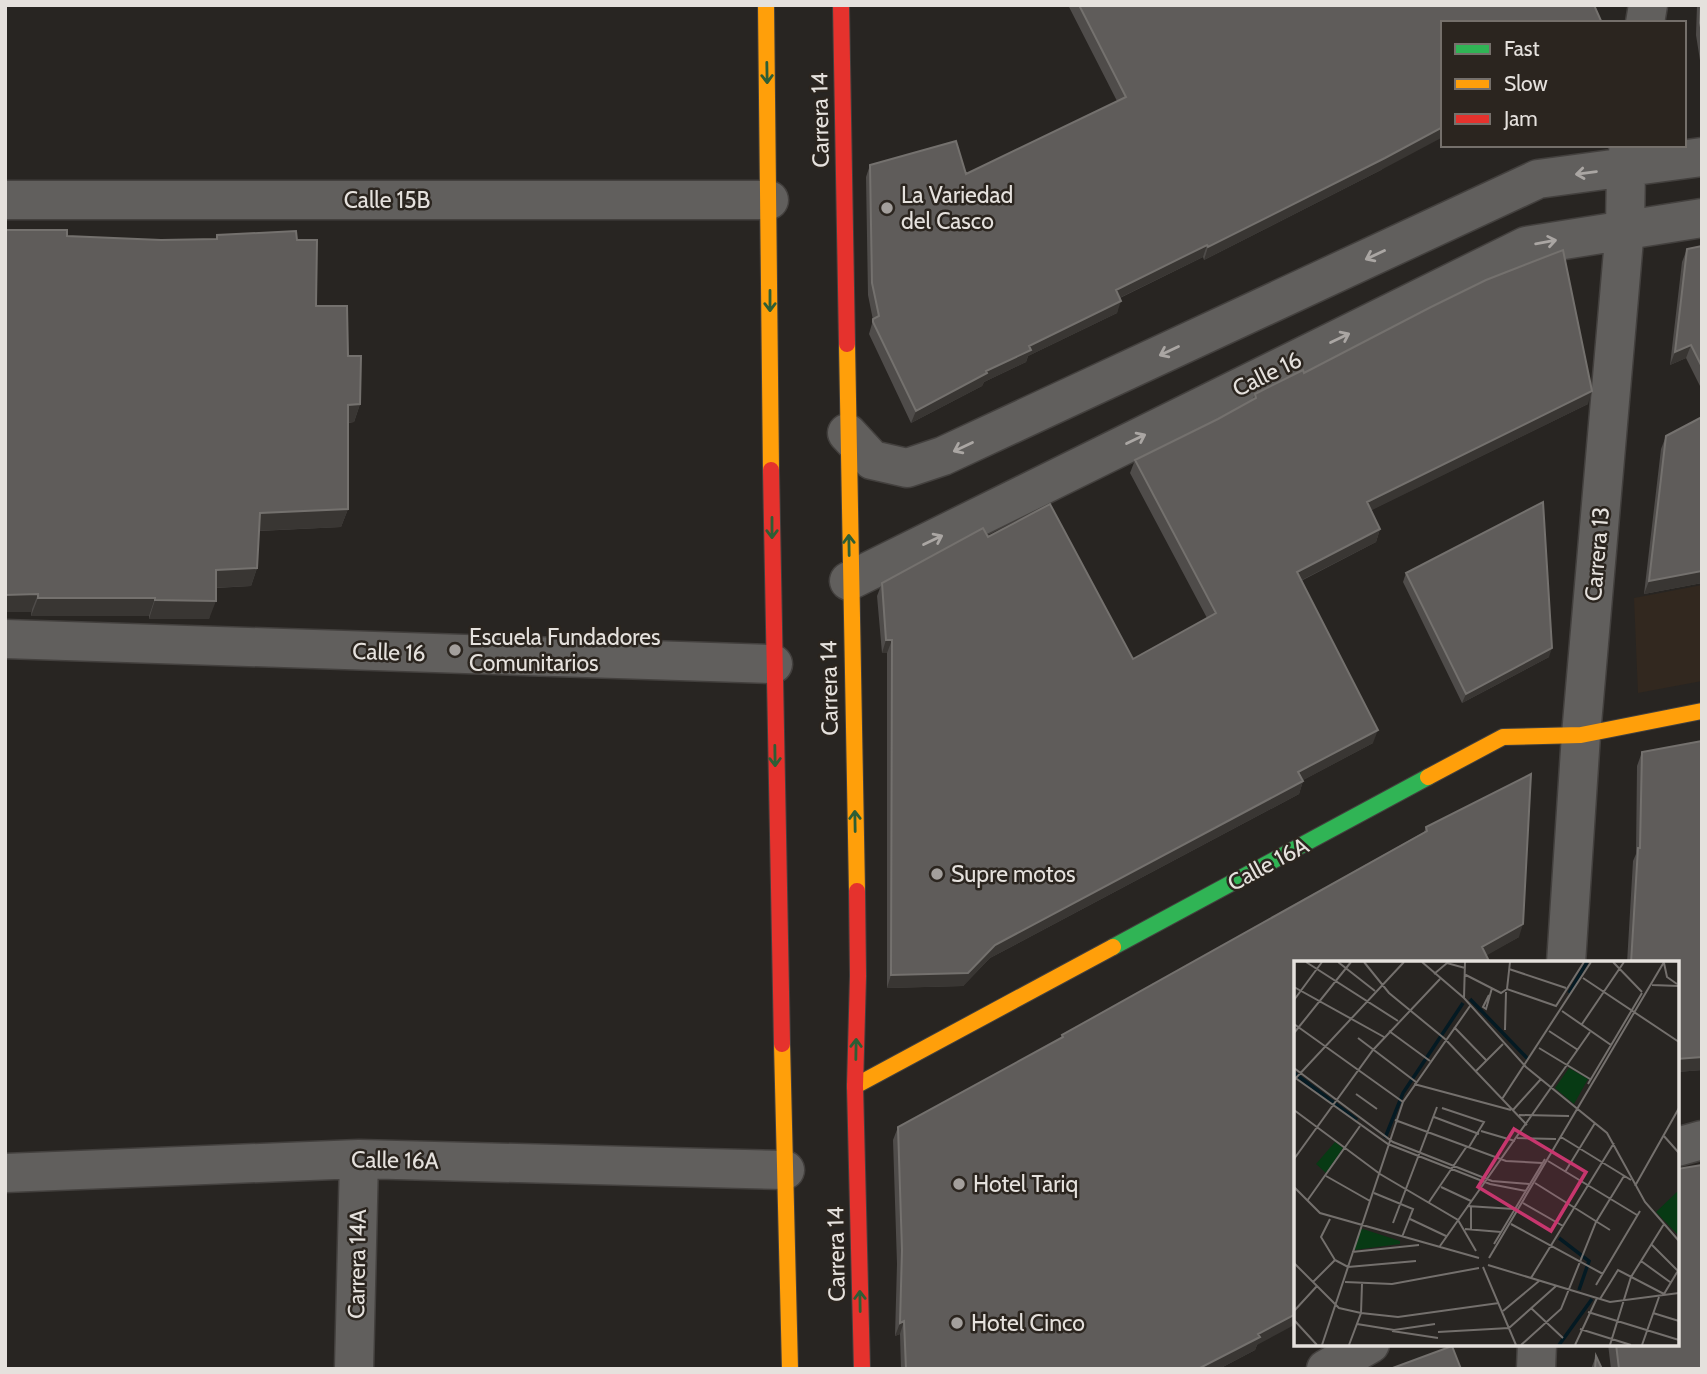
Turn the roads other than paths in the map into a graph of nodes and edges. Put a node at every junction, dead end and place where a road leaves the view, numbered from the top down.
1 (766, 5) edge
2 (841, 5) edge
3 (1628, 156) edge
4 (1702, 157) edge
5 (5, 200) edge
6 (769, 200) junction
7 (1702, 218) edge
8 (1625, 228) junction
9 (847, 433) junction
10 (849, 581) junction
11 (5, 639) edge
12 (773, 664) junction
13 (1702, 711) edge
14 (1581, 735) junction
15 (1566, 961) edge
16 (855, 1086) junction
17 (1702, 1140) edge
18 (1679, 1146) edge
19 (359, 1159) junction
20 (785, 1170) junction
21 (5, 1173) edge
22 (1366, 1346) edge
23 (1537, 1346) edge
24 (354, 1369) edge
25 (790, 1369) edge
26 (862, 1369) edge
27 (1326, 1369) edge
28 (1536, 1369) edge

1 -> 6 main road
2 - 9 main road, Carrera 14
3 - 4 street
3 - 8 street, Carrera 13
3 -> 9 street
5 - 6 street, Calle 15B
6 -> 12 main road
7 - 8 street, Calle 16
10 -> 8 street, Calle 16
8 - 14 street, Carrera 13
10 -> 9 main road, Carrera 14
16 -> 10 main road, Carrera 14
11 - 12 street, Calle 16
12 -> 20 main road
13 - 14 main road, Calle 16A
14 - 15 street, Carrera 13
14 - 16 main road, Calle 16A
26 -> 16 main road, Carrera 14
17 - 18 street
19 - 20 street, Calle 16A
19 - 21 street, Calle 16A
19 - 24 street, Carrera 14A
20 - 25 main road
22 - 27 street
23 - 28 street

